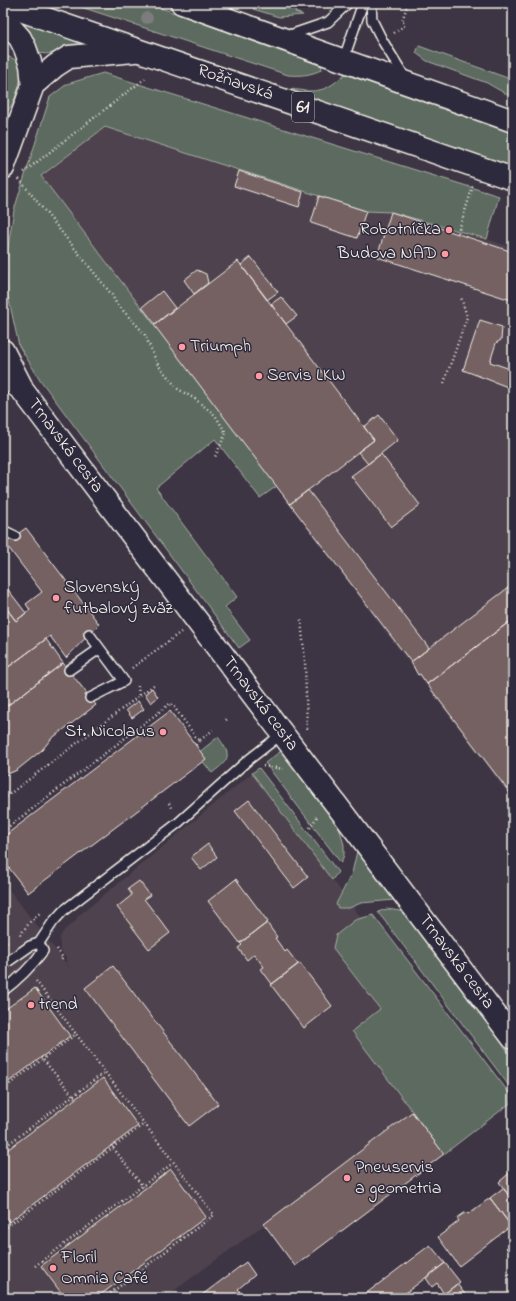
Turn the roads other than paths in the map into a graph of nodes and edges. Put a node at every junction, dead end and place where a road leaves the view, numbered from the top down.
1 (182, 3) edge
2 (348, 3) edge
3 (363, 3) edge
4 (371, 3) edge
5 (3, 4) edge
6 (3, 19) edge
7 (281, 38) junction
8 (134, 51) junction
9 (343, 61) junction
10 (33, 85) junction
11 (410, 85) junction
12 (513, 121) edge
13 (7, 144) edge
14 (3, 168) edge
15 (513, 179) edge
16 (3, 351) edge
17 (3, 374) edge
18 (23, 391) junction
19 (3, 530) edge
20 (15, 536) dead end
21 (89, 634) dead end
22 (100, 649) junction
23 (69, 670) dead end
24 (90, 698) dead end
25 (283, 733) junction
26 (41, 947) junction
27 (3, 965) edge
28 (3, 991) edge
29 (513, 1038) edge

1 - 7 main road
2 - 7 lane
3 - 9 lane
4 - 11 lane
5 - 8 main road, Rožňavská / 61
6 - 10 main road
7 - 9 main road
8 - 10 main road
8 - 15 main road, Rožňavská / 61
9 - 11 main road
10 - 13 main road
11 - 12 main road
13 - 14 main road
16 - 18 main road
17 - 18 main road, Trnavská cesta
18 - 25 main road, Trnavská cesta
19 - 20 lane
21 - 22 lane
22 - 23 lane
22 - 24 lane
25 - 26 lane
25 - 29 main road, Trnavská cesta
26 - 27 lane
26 - 28 lane

